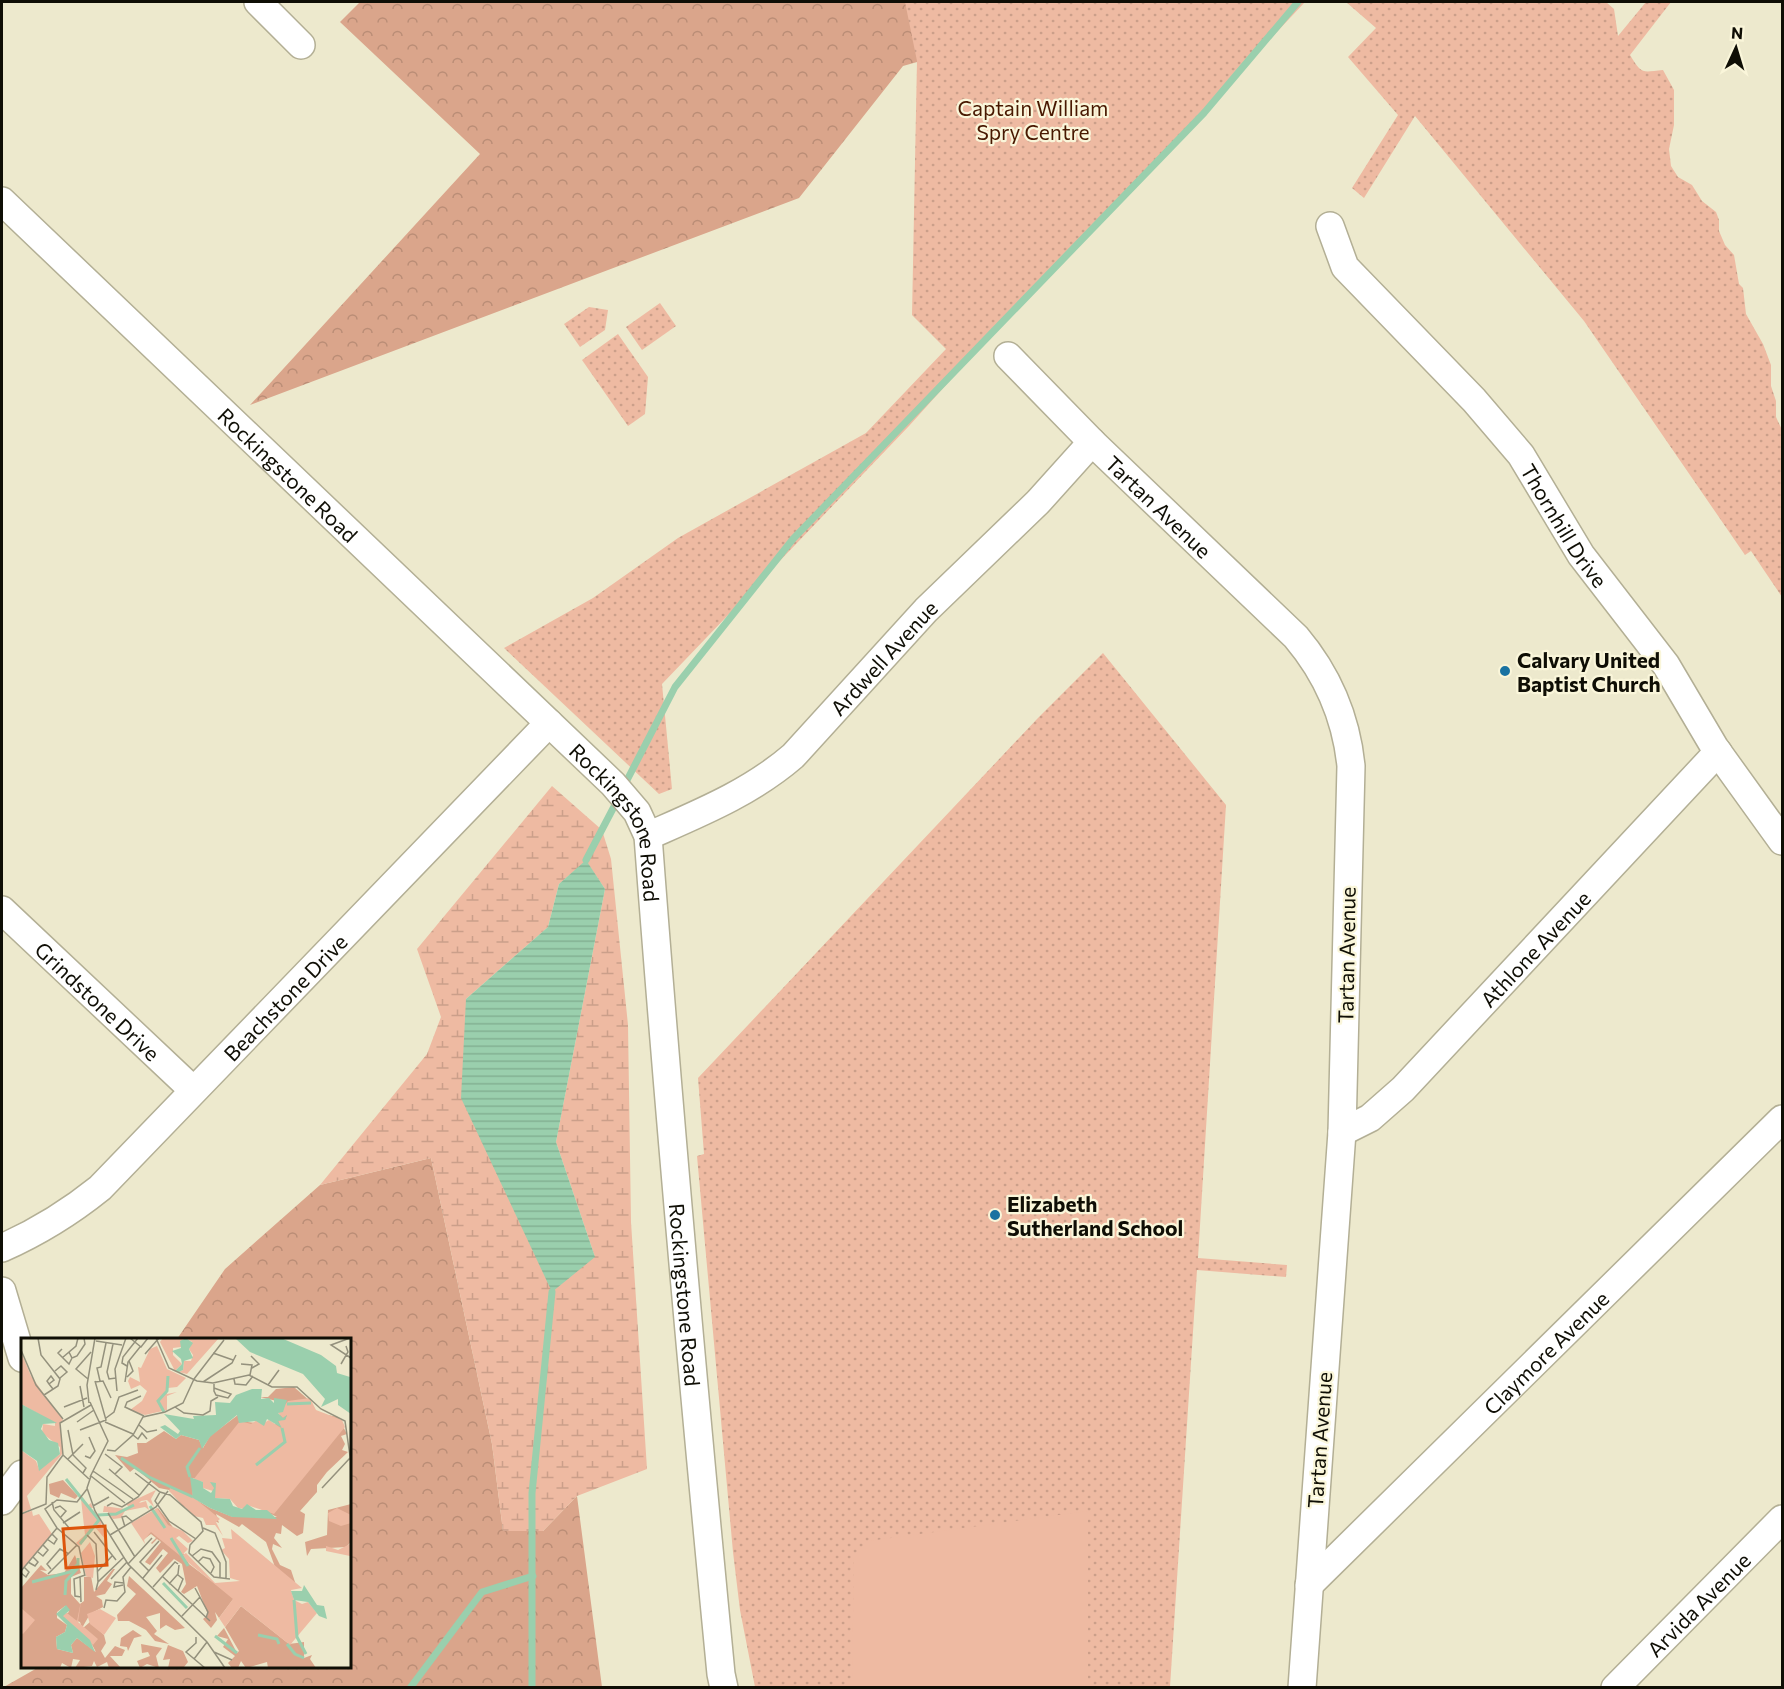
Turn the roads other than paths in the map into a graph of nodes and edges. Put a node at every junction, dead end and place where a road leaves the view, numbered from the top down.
1 (258, 2) edge
2 (301, 45) dead end
3 (2, 201) edge
4 (1330, 226) dead end
5 (1008, 356) dead end
6 (1092, 442) junction
7 (549, 723) junction
8 (1718, 752) junction
9 (648, 836) junction
10 (1782, 841) edge
11 (2, 910) edge
12 (194, 1090) junction
13 (1782, 1119) edge
14 (1342, 1132) junction
15 (2, 1248) edge
16 (2, 1291) edge
17 (21, 1355) edge
18 (21, 1475) edge
19 (2, 1501) edge
20 (1782, 1519) edge
21 (1309, 1585) junction
22 (724, 1688) edge
23 (1302, 1688) edge
24 (1615, 1688) edge

1 - 2 street
3 - 7 street, Rockingstone Road
4 - 8 street, Thornhill Drive
5 - 6 street, Tartan Avenue
6 - 9 street, Ardwell Avenue
6 - 14 street, Tartan Avenue
7 - 9 street, Rockingstone Road
7 - 12 street, Beachstone Drive
8 - 10 street, Thornhill Drive
8 - 14 street, Athlone Avenue
9 - 22 street, Rockingstone Road
11 - 12 street, Grindstone Drive
12 - 15 street, Beachstone Drive
13 - 21 street, Claymore Avenue
14 - 21 street, Tartan Avenue
16 - 17 street
18 - 19 street
20 - 24 street, Arvida Avenue
21 - 23 street, Tartan Avenue

